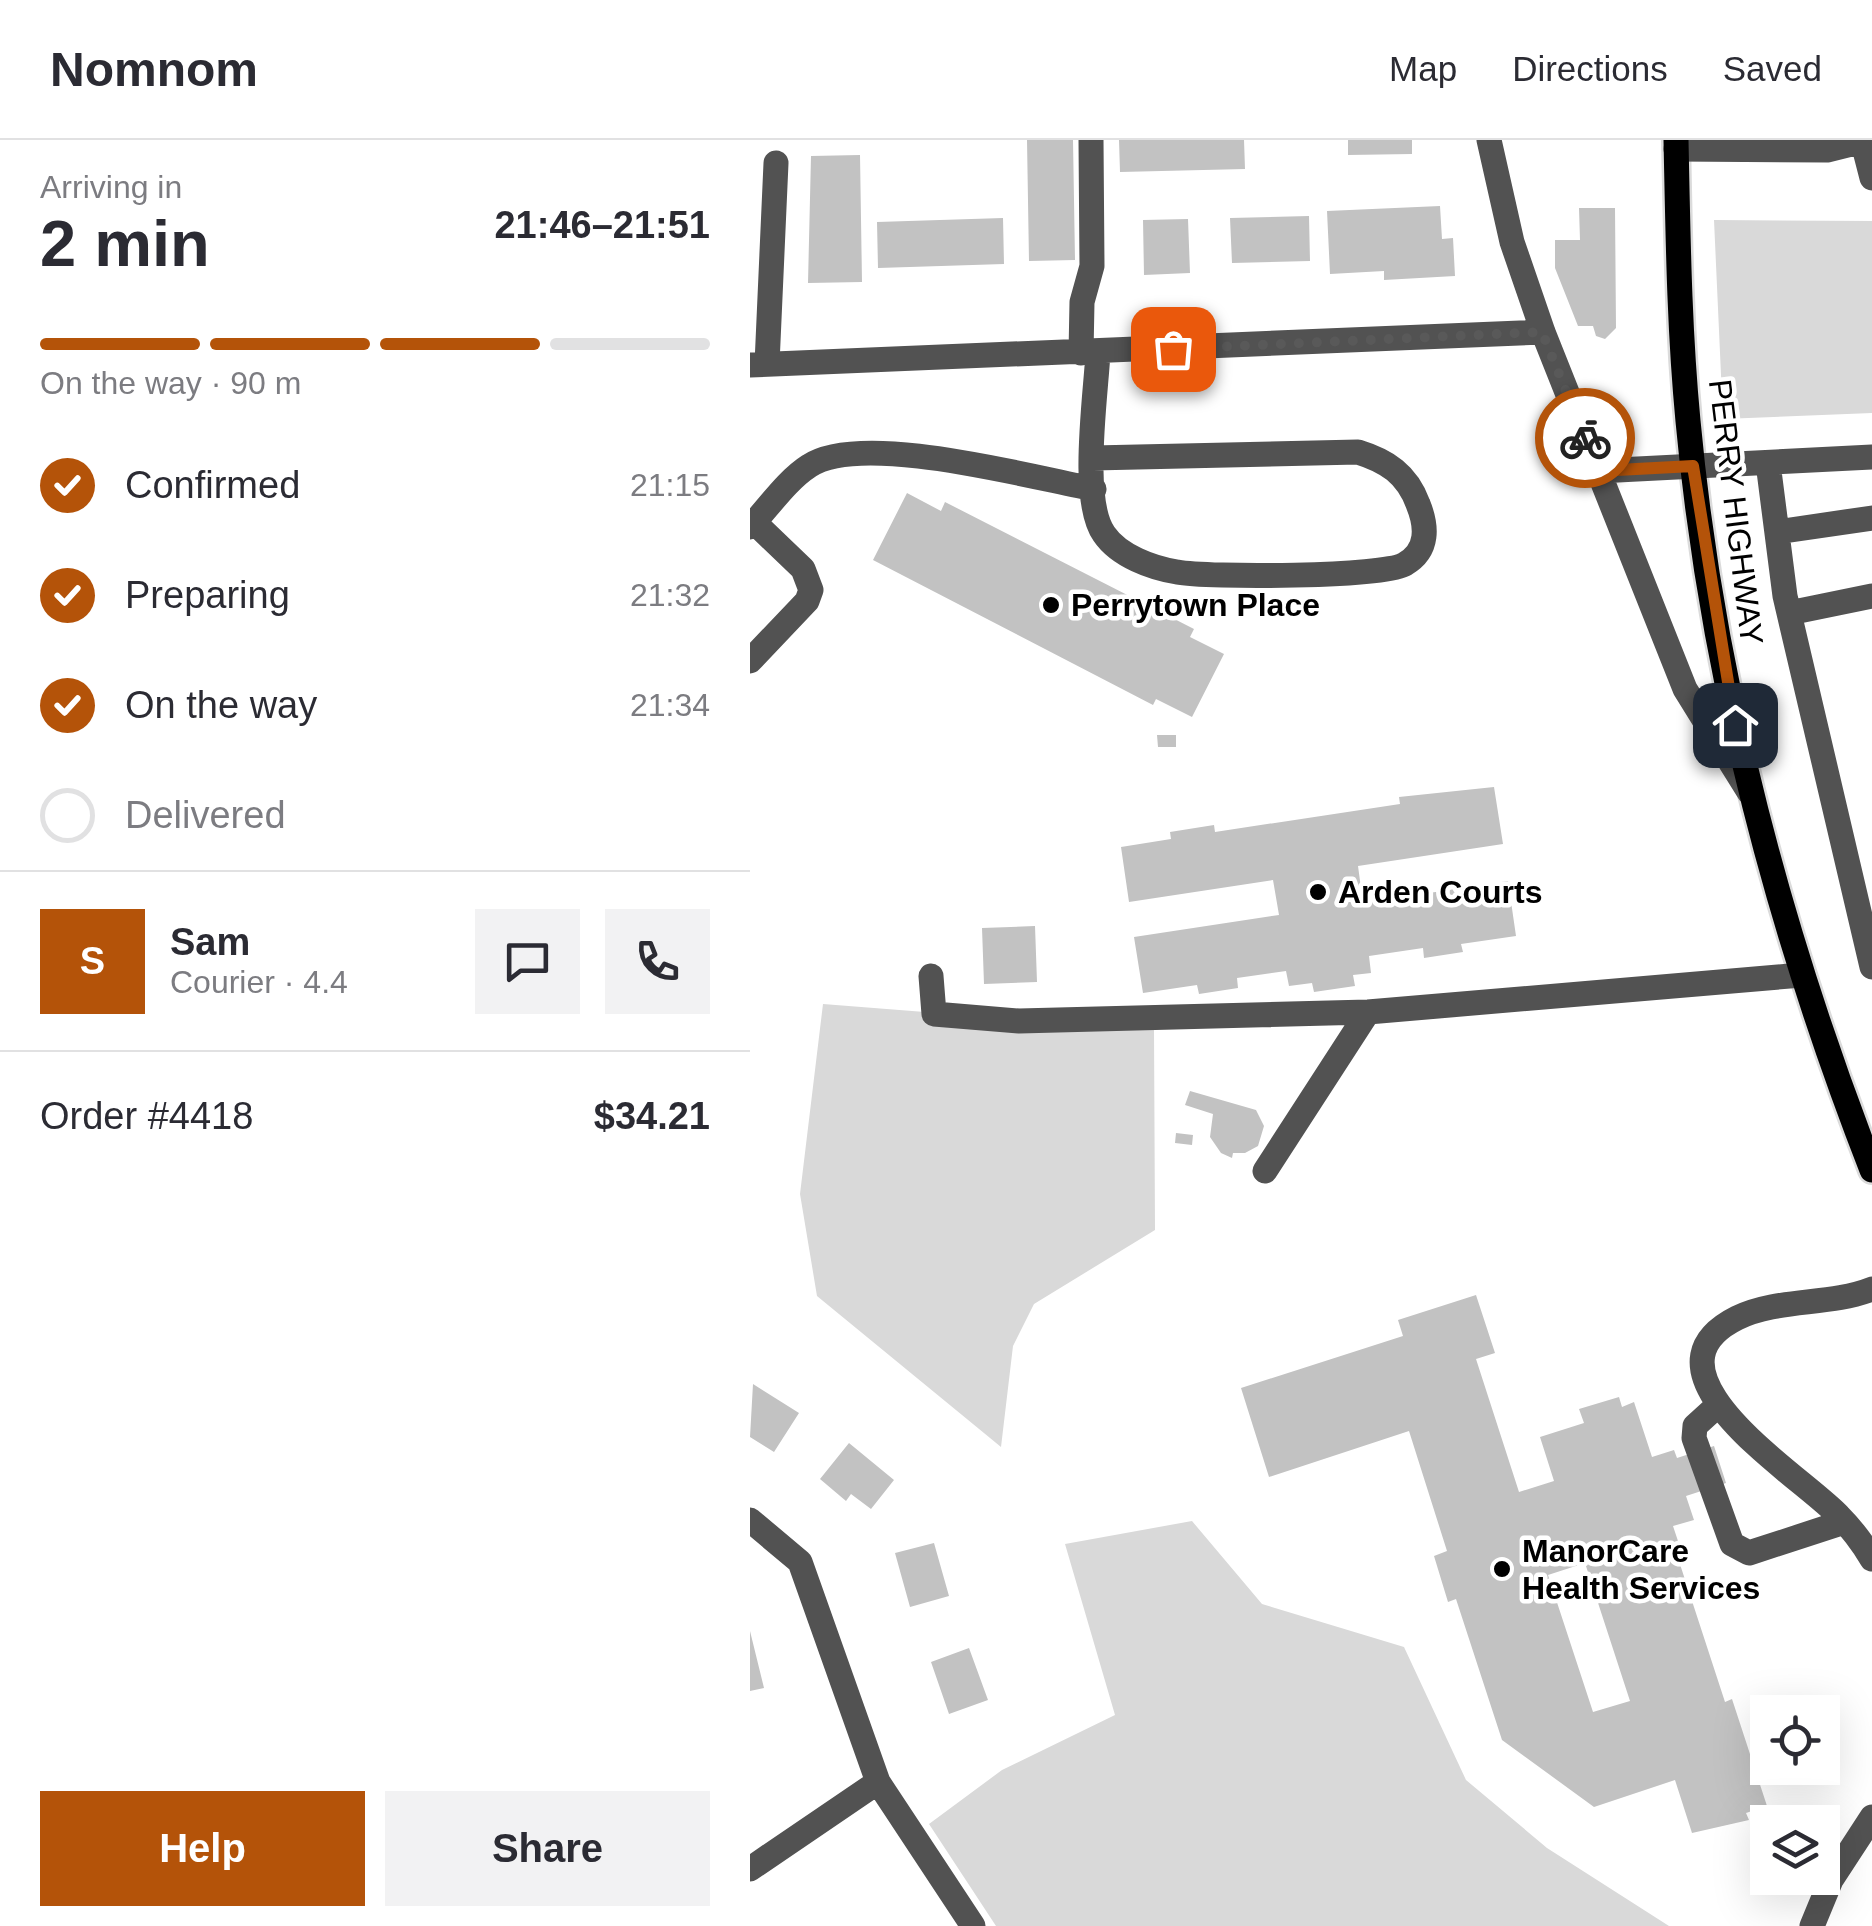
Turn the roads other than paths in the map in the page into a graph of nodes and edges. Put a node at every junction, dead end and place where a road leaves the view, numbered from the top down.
1 (1091, 140) edge
2 (1489, 140) edge
3 (1865, 142) edge
4 (1676, 144) edge
5 (776, 162) dead end
6 (1872, 178) edge
7 (1542, 332) junction
8 (1089, 353) junction
9 (759, 364) edge
10 (1092, 458) junction
11 (1872, 458) edge
12 (1768, 463) junction
13 (1693, 466) junction
14 (1598, 471) junction
15 (1094, 489) junction
16 (1872, 518) edge
17 (752, 524) edge
18 (1777, 532) junction
19 (1872, 596) edge
20 (1789, 613) junction
21 (750, 661) edge
22 (1752, 796) junction
23 (1872, 967) edge
24 (1802, 975) junction
25 (931, 976) dead end
26 (1368, 1012) junction
27 (1872, 1170) edge
28 (1265, 1171) dead end
29 (1872, 1288) edge
30 (1717, 1406) junction
31 (750, 1520) edge
32 (1844, 1522) junction
33 (1872, 1558) edge
34 (878, 1782) junction
35 (1872, 1818) edge
36 (750, 1868) edge
37 (973, 1926) edge
38 (1812, 1926) edge

1 - 8 street
2 - 7 street
3 - 4 street
3 - 6 street
4 - 13 main road, PERRY HIGHWAY
5 - 9 street
7 - 8 street
7 - 14 street
8 - 9 street
8 - 10 street
10 - 15 street
10 - 15 street
11 - 12 street
12 - 13 street
12 - 18 street
13 - 14 street
13 - 22 main road, PERRY HIGHWAY
14 - 22 street
15 - 17 street
16 - 18 street
17 - 21 street
18 - 20 street
19 - 20 street
20 - 23 street
22 - 24 main road, PERRY HIGHWAY
24 - 26 street
24 - 27 main road, PERRY HIGHWAY
25 - 26 street
26 - 28 street
29 - 30 street
30 - 32 street
30 - 32 street
31 - 34 street
32 - 33 street
34 - 36 street
34 - 37 street
35 - 38 street

